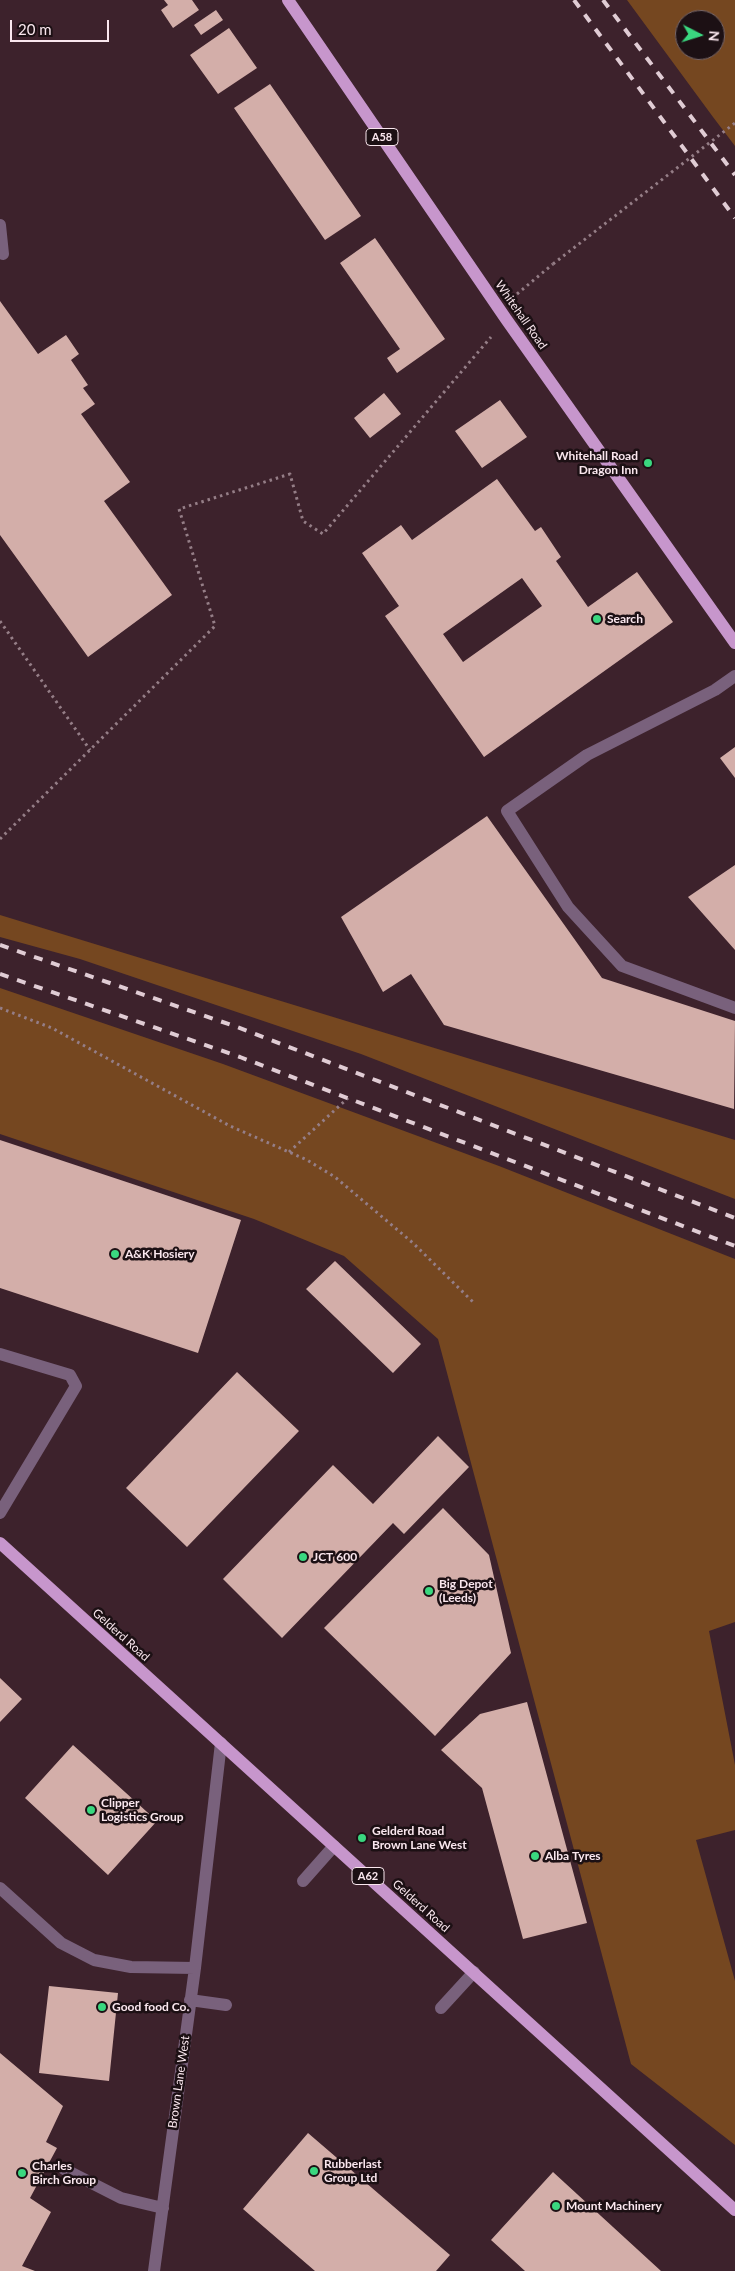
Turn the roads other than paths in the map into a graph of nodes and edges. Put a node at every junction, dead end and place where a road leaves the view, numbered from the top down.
1 (288, 0) edge
2 (0, 225) edge
3 (3, 254) dead end
4 (735, 643) edge
5 (735, 676) edge
6 (735, 1008) edge
7 (0, 1354) edge
8 (0, 1513) edge
9 (0, 1543) edge
10 (221, 1744) junction
11 (334, 1846) junction
12 (303, 1881) dead end
13 (0, 1888) edge
14 (195, 1968) junction
15 (474, 1972) junction
16 (190, 2000) junction
17 (226, 2005) dead end
18 (442, 2008) dead end
19 (64, 2169) dead end
20 (163, 2208) junction
21 (735, 2210) edge
22 (154, 2271) edge

1 - 4 main road, Whitehall Road / A58
2 - 3 street
5 - 6 street
7 - 8 street
9 - 10 main road, Gelderd Road / A62
10 - 11 main road, Gelderd Road / A62
10 - 14 street, Brown Lane West
11 - 12 street
11 - 15 main road, Gelderd Road / A62
13 - 14 street
14 - 16 street, Brown Lane West
15 - 18 street
15 - 21 main road, Gelderd Road / A62
16 - 17 street
16 - 20 street, Brown Lane West
19 - 20 street
20 - 22 street, Brown Lane West

